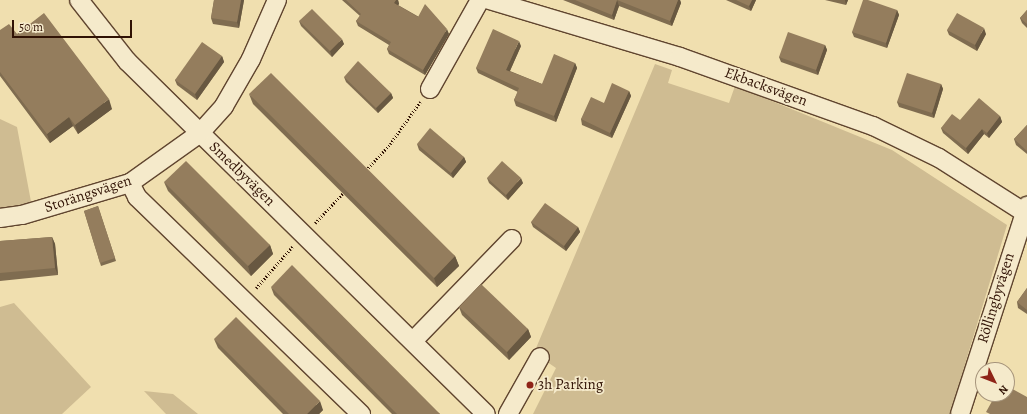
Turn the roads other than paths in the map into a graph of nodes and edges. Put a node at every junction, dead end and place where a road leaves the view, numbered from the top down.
1 (79, 0) edge
2 (277, 0) edge
3 (480, 0) edge
4 (489, 0) edge
5 (430, 89) road end
6 (200, 133) junction
7 (130, 183) junction
8 (1026, 210) edge
9 (0, 218) edge
10 (512, 239) dead end
11 (413, 341) junction
12 (540, 357) dead end
13 (361, 414) edge
14 (486, 414) edge
15 (508, 414) edge
16 (960, 414) edge

1 - 6 street, Smedbyvägen
2 - 6 street, Storängsvägen
3 - 5 street
4 - 8 street, Ekbacksvägen
6 - 7 street, Storängsvägen
6 - 11 street, Smedbyvägen
7 - 9 street, Storängsvägen
7 - 13 street
8 - 16 street, Röllingbyvägen
10 - 11 street
11 - 14 street, Smedbyvägen
12 - 15 street

